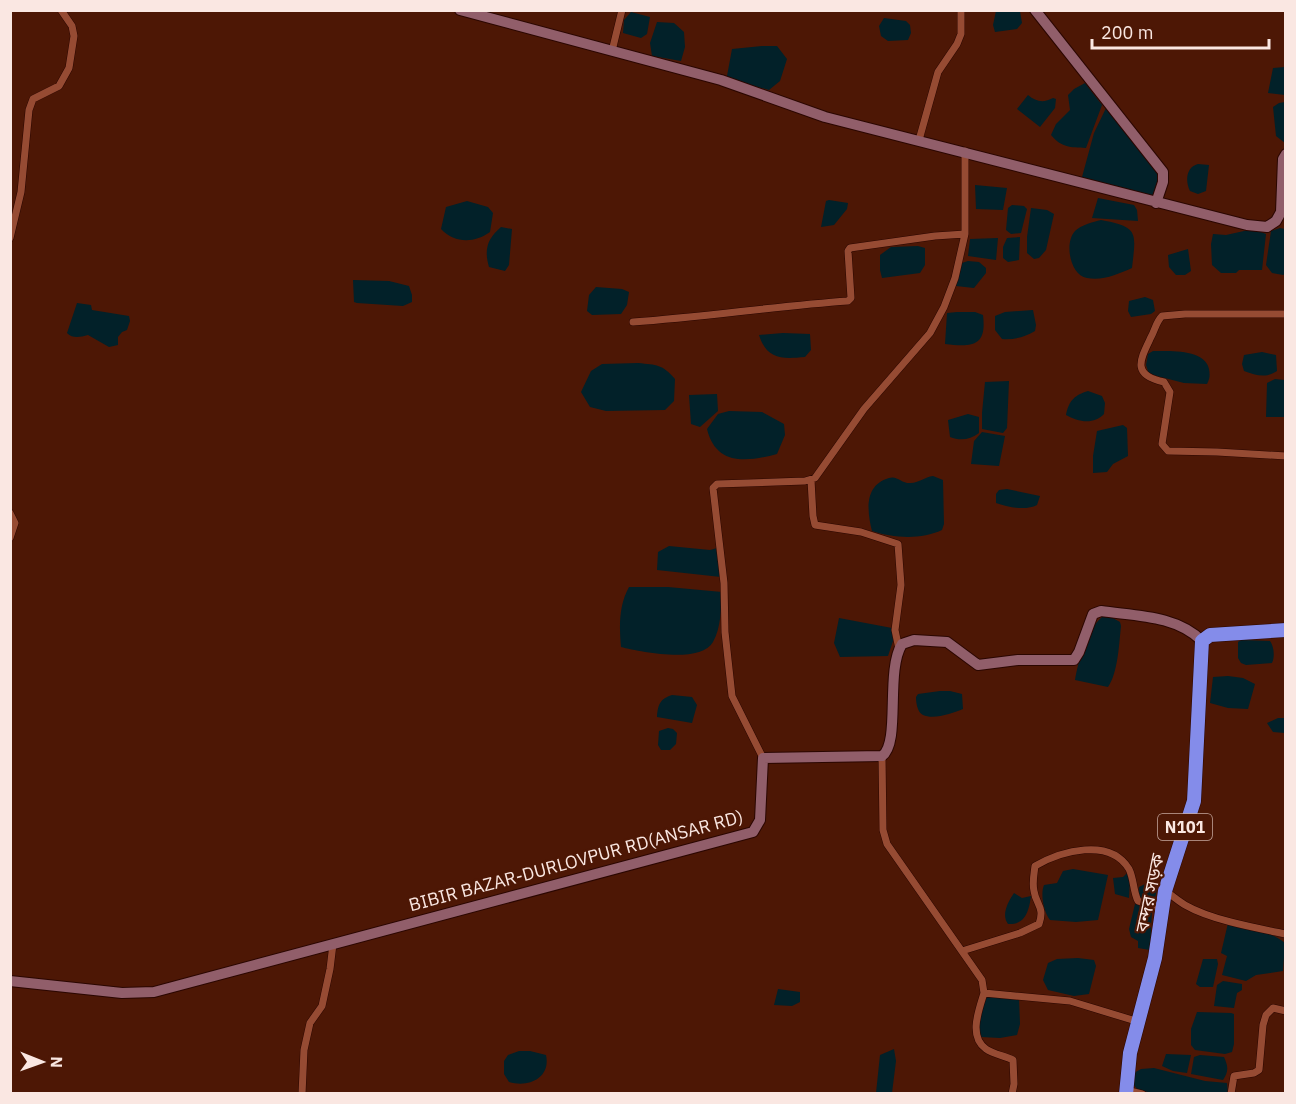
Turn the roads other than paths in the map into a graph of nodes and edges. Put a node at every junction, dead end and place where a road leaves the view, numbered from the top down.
1 (61, 10) edge
2 (460, 10) edge
3 (622, 10) edge
4 (962, 10) edge
5 (1035, 10) edge
6 (612, 51) junction
7 (919, 140) junction
8 (965, 152) junction
9 (1286, 154) edge
10 (1156, 203) junction
11 (965, 234) junction
12 (10, 238) edge
13 (1286, 314) edge
14 (633, 322) dead end
15 (1286, 456) edge
16 (811, 480) junction
17 (10, 513) edge
18 (10, 538) edge
19 (1286, 630) edge
20 (1202, 641) junction
21 (899, 649) junction
22 (882, 756) junction
23 (763, 758) junction
24 (1165, 891) junction
25 (1162, 909) junction
26 (1286, 934) edge
27 (333, 944) junction
28 (962, 951) junction
29 (10, 981) edge
30 (984, 993) junction
31 (1286, 1011) edge
32 (1139, 1022) junction
33 (1126, 1092) edge
34 (302, 1094) edge
35 (1012, 1094) edge
36 (1142, 1094) edge
37 (1231, 1094) edge

1 - 12 street
2 - 6 street
3 - 6 street
4 - 7 street
5 - 10 street
6 - 7 street
7 - 8 street
8 - 10 street
8 - 11 street
9 - 10 street
11 - 14 street
11 - 16 street
13 - 15 street
16 - 21 street
16 - 23 street
17 - 18 street
19 - 20 highway
20 - 21 street
20 - 24 highway, বন্দর সড়ক / N101
21 - 22 street
22 - 23 street
22 - 28 street
23 - 27 street, BIBIR BAZAR-DURLOVPUR RD(ANSAR RD)
24 - 25 highway, বন্দর সড়ক / N101
24 - 26 street
25 - 28 street
25 - 32 highway, বন্দর সড়ক / N101
27 - 29 street, BIBIR BAZAR-DURLOVPUR RD(ANSAR RD)
27 - 34 street
28 - 30 street
30 - 32 street
30 - 35 street
31 - 37 street
32 - 33 highway, বন্দর সড়ক / N101
33 - 36 street

